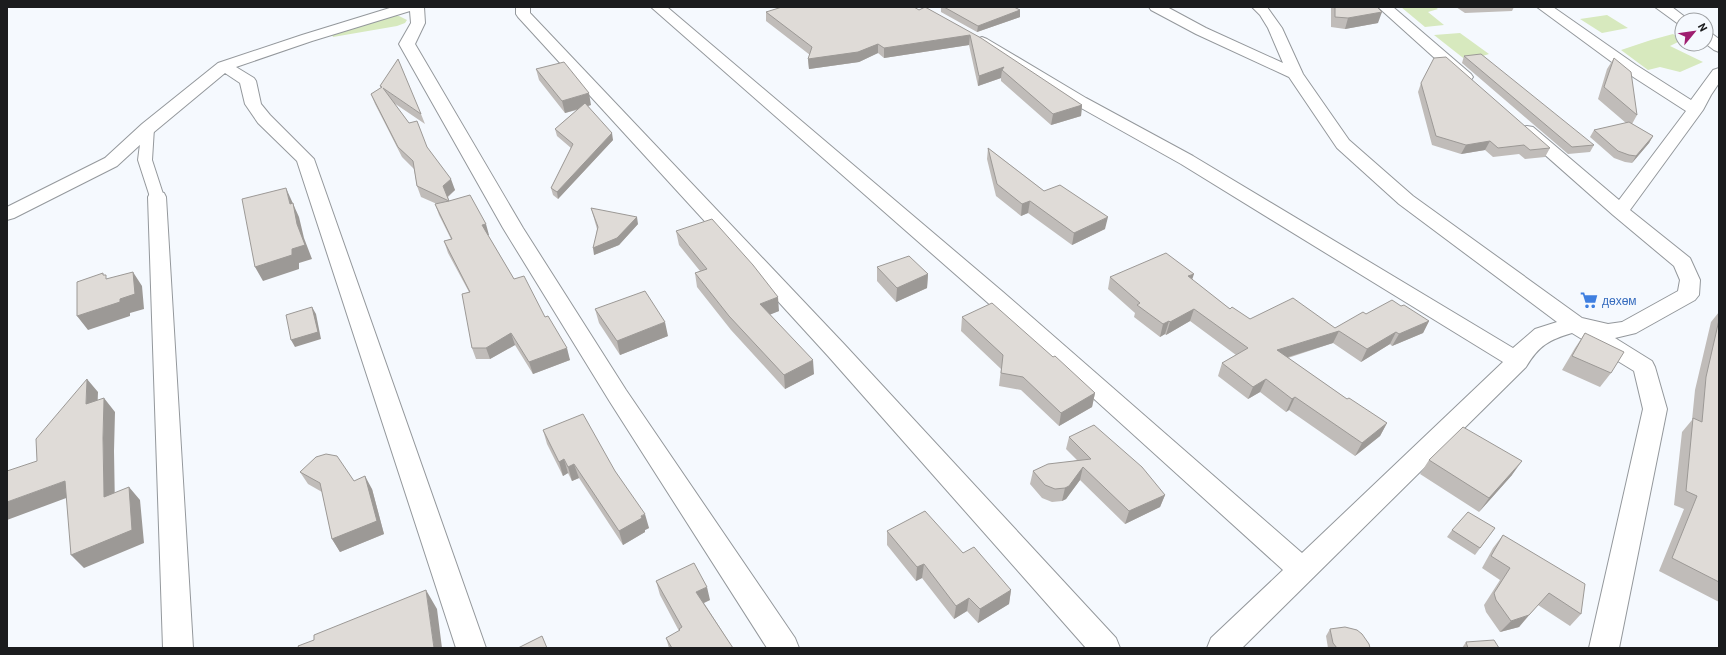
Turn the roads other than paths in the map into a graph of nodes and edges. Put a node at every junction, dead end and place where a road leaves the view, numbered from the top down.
1 (408, 7) edge
2 (417, 7) edge
3 (658, 7) edge
4 (1156, 7) edge
5 (1259, 7) edge
6 (1385, 7) edge
7 (1544, 7) edge
8 (1662, 7) edge
9 (526, 9) edge
10 (1674, 15) edge
11 (966, 33) edge
12 (224, 66) junction
13 (1719, 73) edge
14 (1295, 74) junction
15 (1475, 85) edge
16 (1695, 110) junction
17 (1518, 122) edge
18 (148, 128) junction
19 (157, 197) joint
20 (1620, 211) junction
21 (7, 214) edge
22 (1575, 324) junction
23 (1518, 361) junction
24 (1302, 570) junction
25 (178, 648) edge
26 (471, 648) edge
27 (784, 648) edge
28 (1105, 648) edge
29 (1222, 648) edge
30 (1604, 648) edge

1 - 12 street
2 - 27 street
3 - 24 street
4 - 14 street
5 - 14 street
6 - 15 street
7 - 16 street
8 - 10 street
9 - 28 street
11 - 23 street
12 - 18 street
12 - 26 street
13 - 16 street
14 - 22 street
16 - 20 street
17 - 20 street
18 - 19 lane
18 - 21 street
19 - 25 street
20 - 22 street
22 - 23 street
22 - 30 street
23 - 24 street
24 - 29 street

